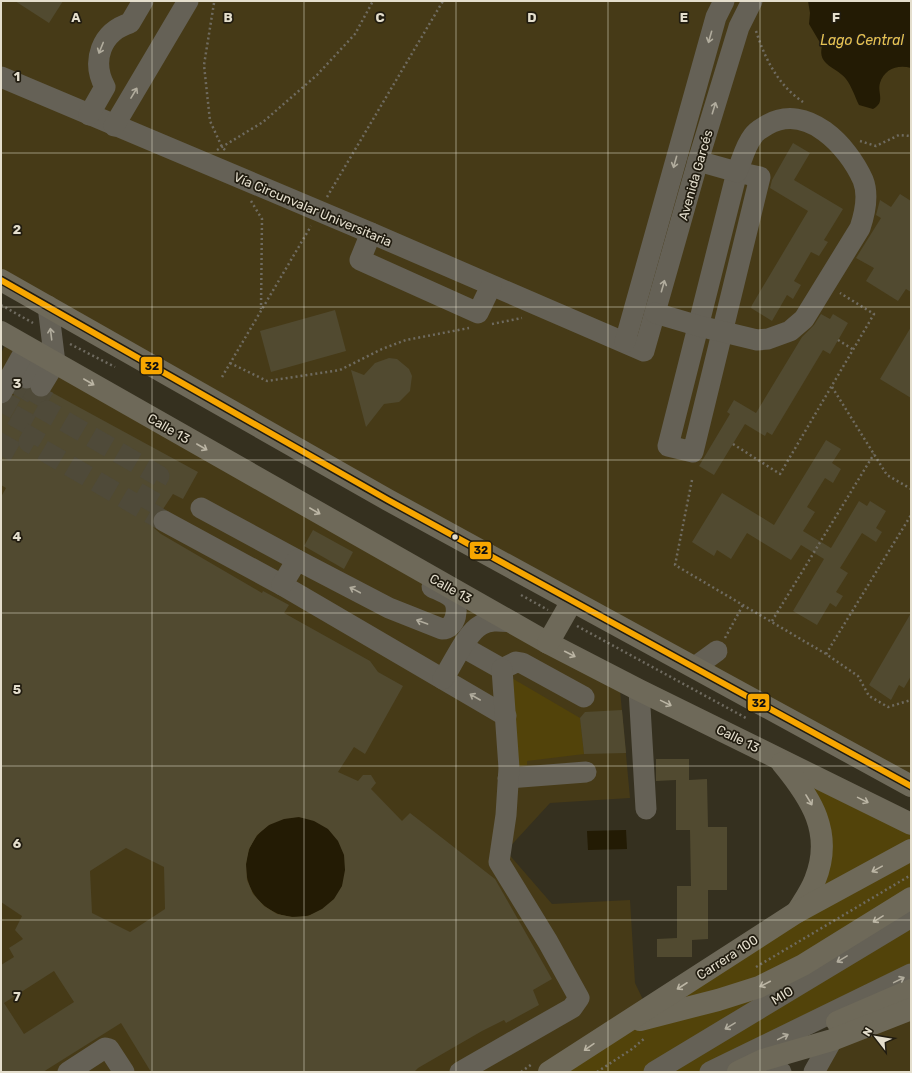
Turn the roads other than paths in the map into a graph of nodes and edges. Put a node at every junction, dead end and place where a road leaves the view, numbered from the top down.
1 (142, 1) edge
2 (188, 1) edge
3 (724, 1) edge
4 (750, 5) edge
5 (1, 77) edge
6 (89, 115) junction
7 (114, 126) junction
8 (698, 161) junction
9 (737, 172) junction
10 (371, 233) junction
11 (1, 280) edge
12 (491, 286) junction
13 (48, 306) junction
14 (656, 312) junction
15 (699, 326) junction
16 (723, 331) junction
17 (1, 332) edge
18 (625, 342) junction
19 (644, 351) joint
20 (41, 355) junction
21 (34, 382) tunnel mouth
22 (1, 393) edge
23 (201, 508) dead end
24 (164, 521) tunnel mouth
25 (297, 560) junction
26 (416, 568) junction
27 (282, 585) junction
28 (572, 601) junction
29 (389, 608) junction
30 (512, 622) junction
31 (372, 637) junction
32 (548, 643) junction
33 (463, 647) junction
34 (717, 651) road end
35 (696, 667) junction
36 (502, 669) junction
37 (443, 679) junction
38 (639, 690) junction
39 (584, 697) dead end
40 (506, 716) junction
41 (778, 758) junction
42 (879, 768) junction
43 (586, 772) dead end
44 (508, 778) junction
45 (911, 779) edge
46 (911, 786) edge
47 (646, 810) dead end
48 (911, 824) edge
49 (911, 850) edge
50 (911, 898) edge
51 (797, 912) junction
52 (911, 917) edge
53 (911, 974) edge
54 (911, 990) edge
55 (911, 1009) edge
56 (621, 1024) junction
57 (832, 1040) junction
58 (792, 1050) junction
59 (772, 1066) edge
60 (541, 1068) edge
61 (68, 1072) edge
62 (124, 1072) edge
63 (460, 1072) edge
64 (654, 1072) edge
65 (710, 1072) edge
66 (738, 1072) edge
67 (814, 1072) edge

1 -> 6 street
7 -> 2 street
3 -> 18 street, Avenida Garcés
8 -> 4 street, Avenida Garcés
5 - 6 street, Vía Circunvalar Universitaria
6 - 7 street, Vía Circunvalar Universitaria
7 - 10 street, Vía Circunvalar Universitaria
8 - 9 street
14 -> 8 street, Avenida Garcés
9 - 15 street
9 - 16 street
9 - 16 street
10 - 12 street, Vía Circunvalar Universitaria
10 - 12 street
11 - 13 main road
12 - 18 street, Vía Circunvalar Universitaria
20 -> 13 street
13 - 28 main road
14 - 15 street
14 - 19 street, Avenida Garcés
15 - 16 street
15 - 16 street
17 - 20 main road, Calle 13
18 - 19 street, Vía Circunvalar Universitaria
20 - 21 street
20 - 22 street
20 -> 26 main road, Calle 13
23 - 25 street
24 - 27 street
25 - 27 street
29 -> 25 street
26 -> 29 street
26 - 30 main road, Calle 13
27 - 31 street
28 - 32 main road
28 - 35 main road
29 - 31 street
30 - 32 main road, Calle 13
30 - 33 street
31 - 37 street
32 -> 38 main road, Calle 13
33 - 36 street
33 - 37 street
34 - 35 street
35 - 42 main road
36 - 39 street
36 - 40 street
40 -> 37 street
38 -> 41 main road, Calle 13
38 - 47 street
40 - 44 street
41 -> 48 main road, Calle 13
41 -> 51 main road
42 - 45 main road
42 - 46 main road
43 - 44 street
44 - 63 street
49 -> 51 main road, Carrera 100
50 -> 56 main road
51 -> 56 main road, Carrera 100
52 -> 64 street, MIO
65 -> 53 street
54 - 58 main road
55 - 57 main road
56 -> 60 main road, Carrera 100
57 - 58 main road
57 - 67 street
58 - 59 main road
59 - 66 main road
61 - 62 street

